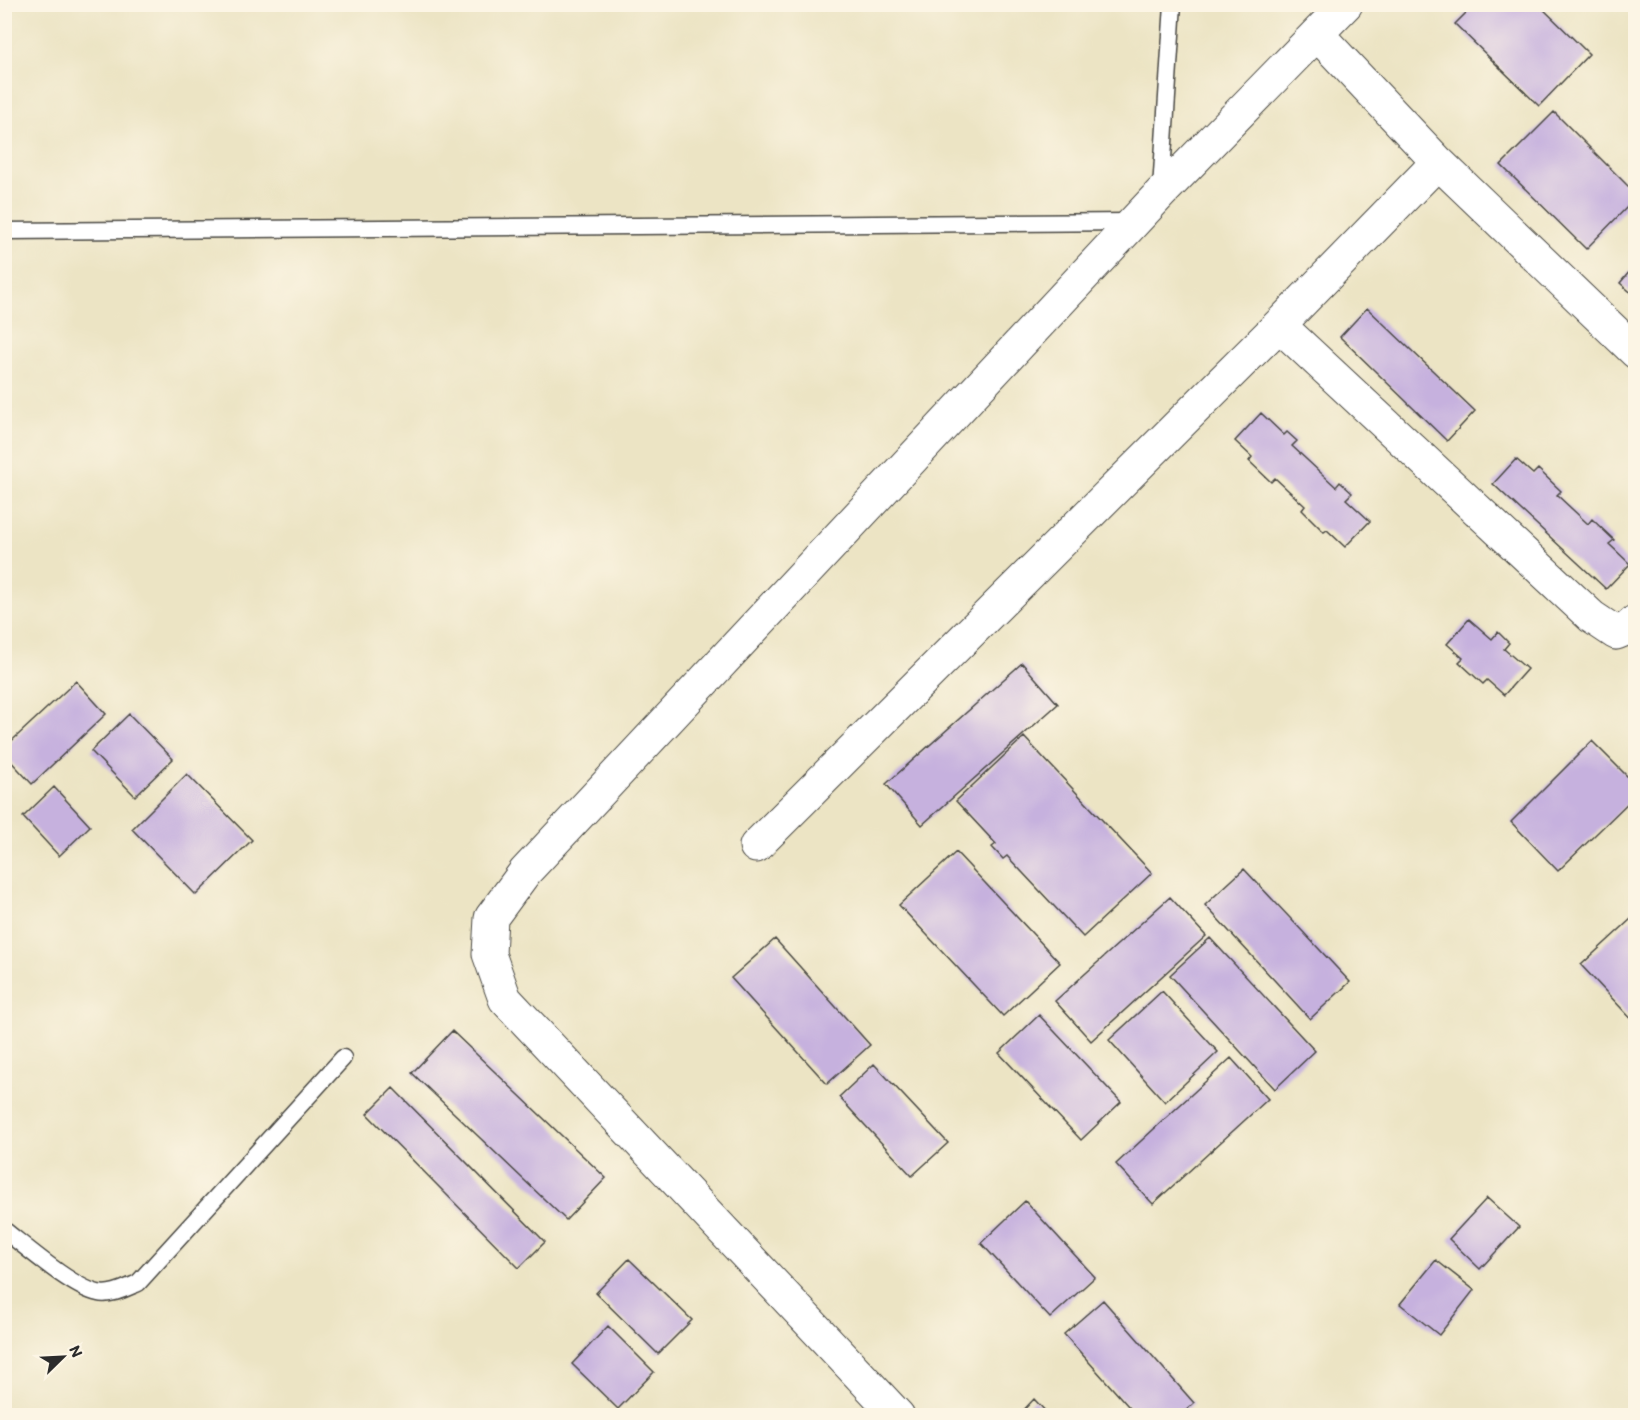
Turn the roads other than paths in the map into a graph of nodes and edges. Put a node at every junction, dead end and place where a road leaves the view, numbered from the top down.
1 (1173, 4) edge
2 (1346, 4) edge
3 (1317, 34) junction
4 (1438, 162) junction
5 (1161, 193) junction
6 (1134, 222) junction
7 (4, 231) edge
8 (1279, 325) junction
9 (1635, 352) edge
10 (1635, 621) edge
11 (756, 846) dead end
12 (343, 1058) dead end
13 (4, 1230) edge
14 (898, 1416) edge

1 - 5 lane
2 - 3 street
3 - 4 street
3 - 5 street
4 - 8 street
4 - 9 street
5 - 6 street
6 - 7 lane
6 - 14 street
8 - 10 street
8 - 11 street
12 - 13 lane

